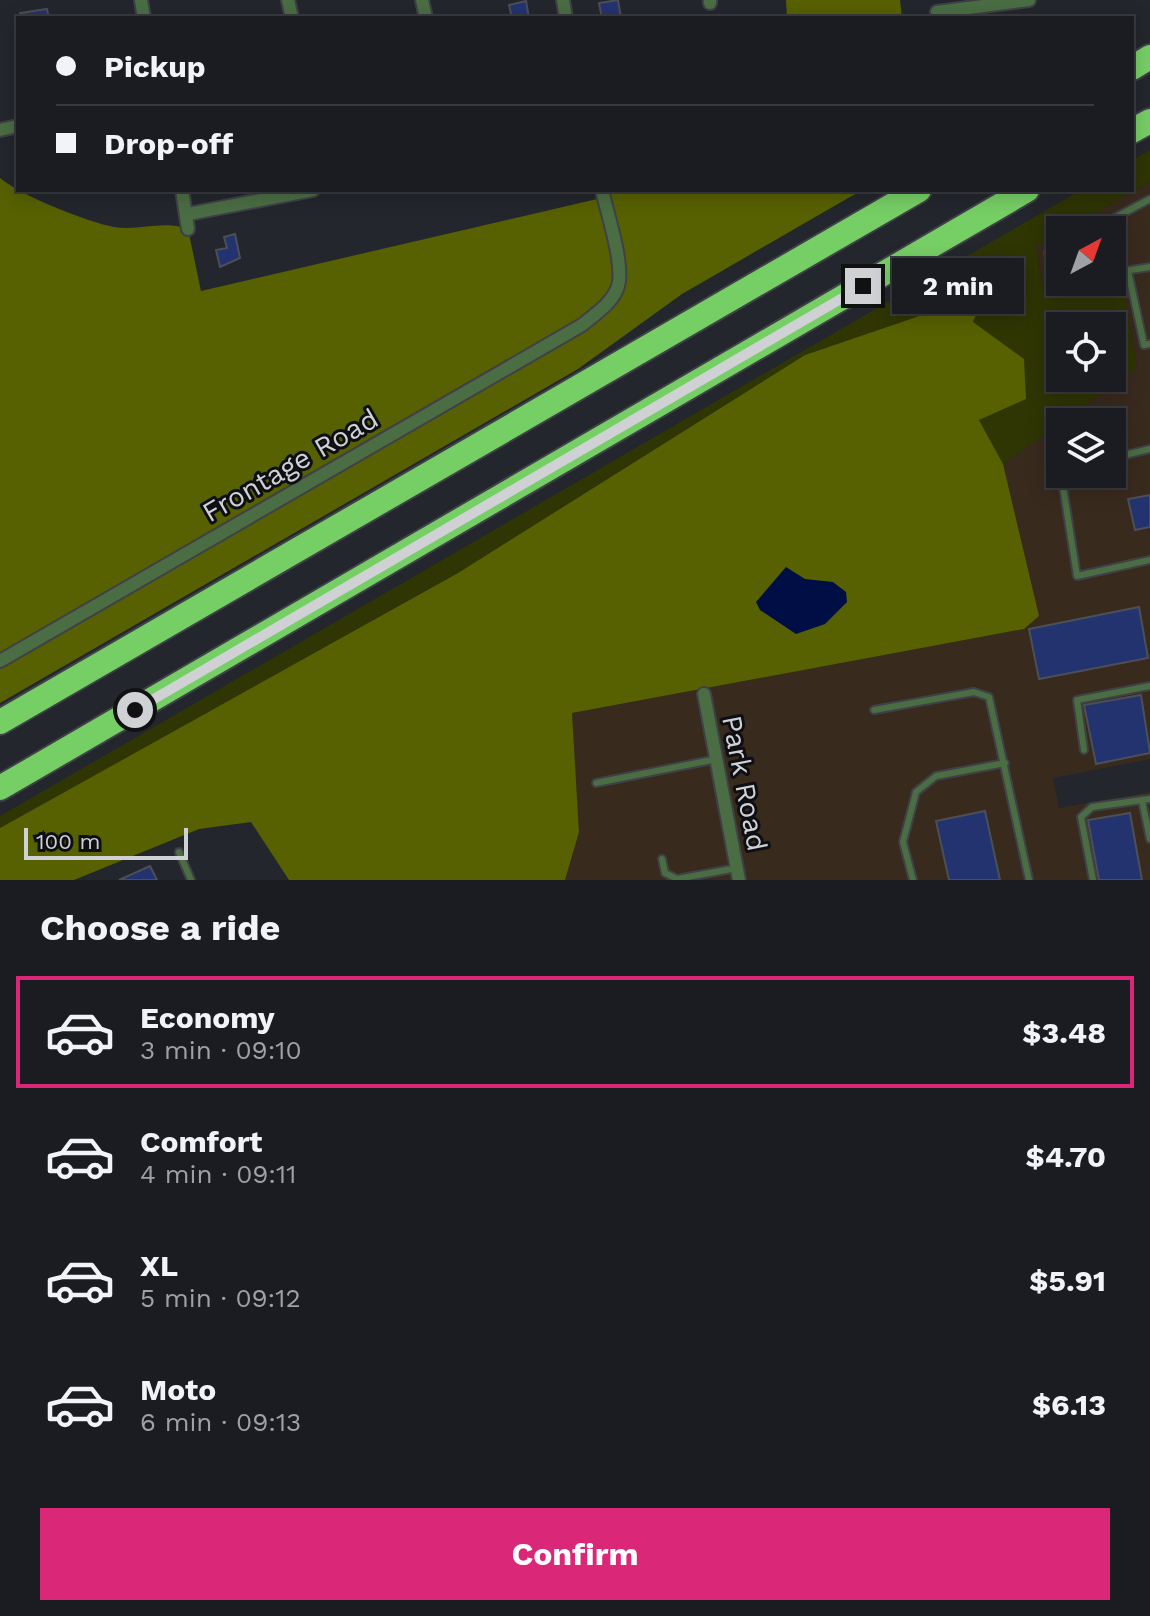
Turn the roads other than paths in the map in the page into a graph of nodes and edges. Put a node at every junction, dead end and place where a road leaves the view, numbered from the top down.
1 (1029, 0) edge
2 (937, 12) dead end
3 (182, 192) edge
4 (303, 192) edge
5 (602, 192) edge
6 (916, 192) edge
7 (1024, 192) edge
8 (1150, 199) edge
9 (188, 214) junction
10 (1118, 216) edge
11 (188, 229) dead end
12 (1150, 267) edge
13 (1128, 271) joint
14 (1150, 344) edge
15 (1150, 449) edge
16 (1126, 455) edge
17 (1063, 488) edge
18 (1150, 560) edge
19 (0, 661) edge
20 (1150, 686) edge
21 (704, 694) dead end
22 (874, 710) dead end
23 (0, 722) edge
24 (84, 740) junction
25 (1084, 750) dead end
26 (717, 759) junction
27 (1005, 763) junction
28 (596, 783) dead end
29 (0, 788) edge
30 (0, 795) edge
31 (1150, 799) edge
32 (1142, 801) junction
33 (1150, 839) edge
34 (179, 852) dead end
35 (662, 859) dead end
36 (738, 874) edge
37 (191, 880) edge
38 (913, 880) edge
39 (1029, 880) edge
40 (1093, 880) edge

1 - 2 street
3 - 9 street
4 - 9 street
5 - 19 street, Frontage Road
6 - 23 highway
7 - 24 highway
8 - 10 lane
9 - 11 street
12 - 13 lane
13 - 14 lane
15 - 16 lane
17 - 18 lane
20 - 25 lane
21 - 26 street, Park Road
22 - 27 lane
24 - 29 highway
24 - 30 highway
26 - 28 lane
26 - 36 street, Park Road
27 - 38 lane
27 - 39 lane
31 - 32 lane
32 - 33 lane
32 - 40 lane
34 - 37 lane
35 - 36 lane

